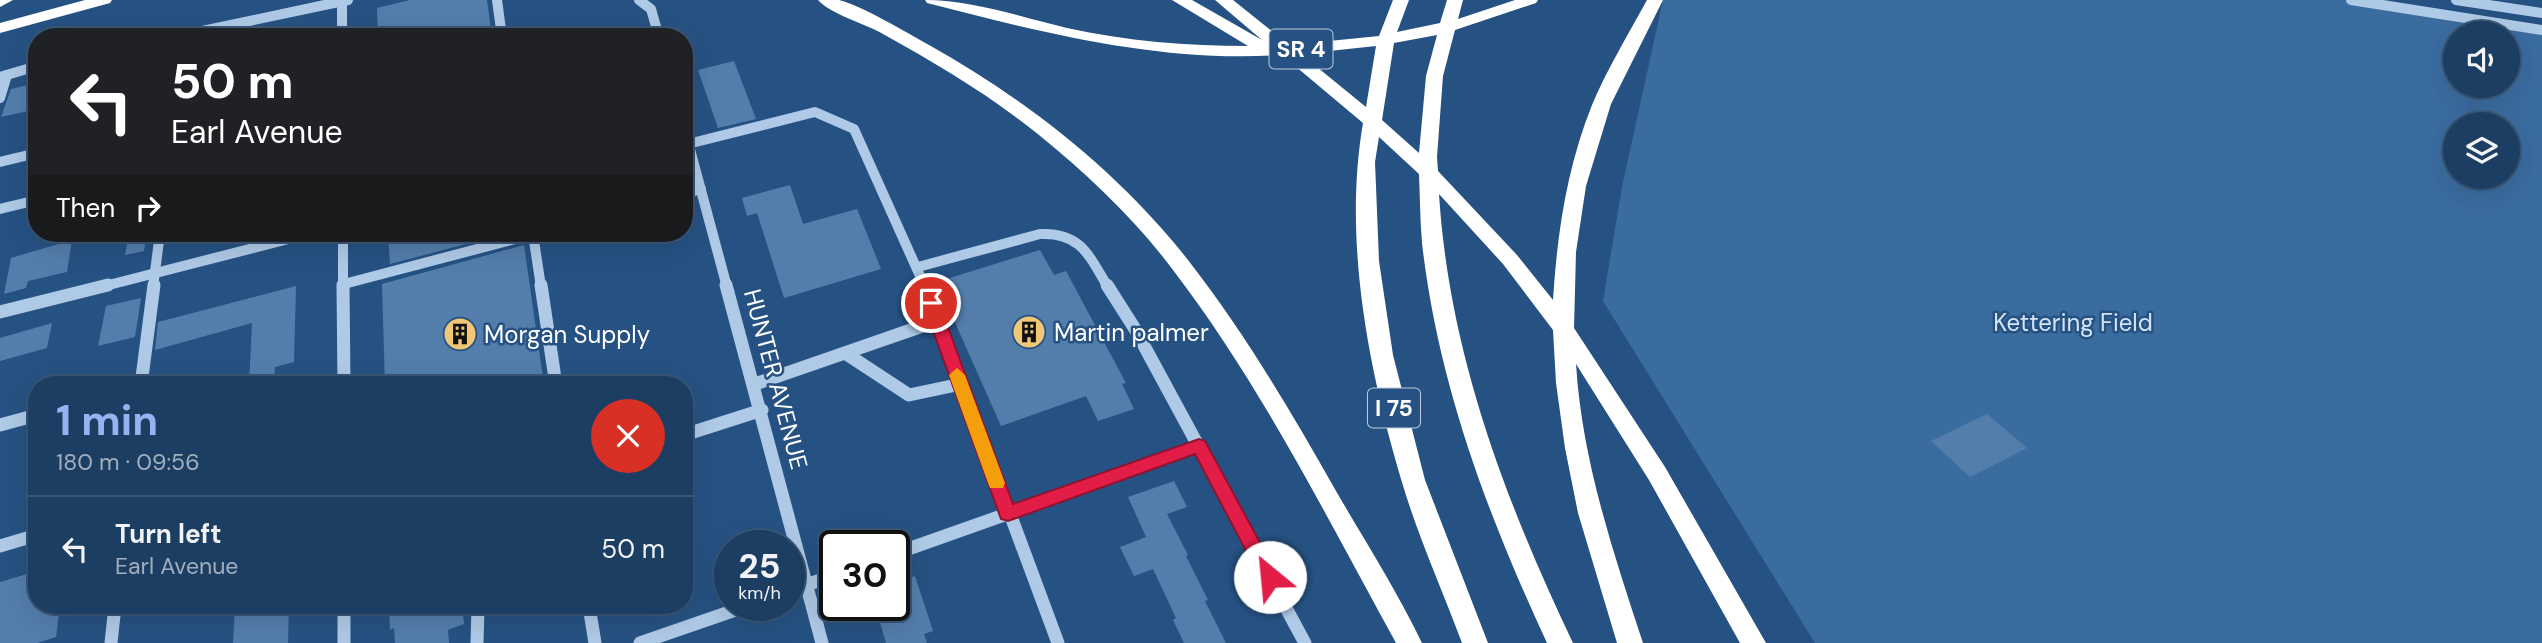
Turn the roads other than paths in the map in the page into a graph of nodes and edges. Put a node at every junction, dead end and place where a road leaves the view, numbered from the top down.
1 (5, 0) edge
2 (104, 0) edge
3 (344, 0) edge
4 (497, 0) edge
5 (639, 0) edge
6 (826, 0) edge
7 (933, 0) edge
8 (1180, 0) edge
9 (1223, 0) edge
10 (1401, 0) edge
11 (1455, 0) edge
12 (1530, 0) edge
13 (1655, 0) edge
14 (2351, 0) edge
15 (2456, 0) edge
16 (0, 2) edge
17 (72, 9) junction
18 (2515, 9) junction
19 (2542, 13) edge
20 (2526, 27) junction
21 (217, 28) edge
22 (342, 28) edge
23 (501, 28) edge
24 (656, 28) edge
25 (0, 29) edge
26 (2542, 30) edge
27 (0, 39) edge
28 (2542, 39) edge
29 (28, 69) edge
30 (4, 76) edge
31 (1331, 88) junction
32 (0, 99) edge
33 (693, 142) edge
34 (28, 155) edge
35 (0, 162) edge
36 (693, 165) edge
37 (701, 189) junction
38 (693, 191) edge
39 (28, 202) edge
40 (0, 209) edge
41 (159, 242) edge
42 (276, 242) edge
43 (343, 242) edge
44 (502, 242) edge
45 (533, 242) edge
46 (918, 267) junction
47 (154, 273) junction
48 (344, 284) junction
49 (0, 312) edge
50 (937, 321) junction
51 (845, 353) junction
52 (142, 376) edge
53 (344, 376) edge
54 (555, 376) edge
55 (755, 384) junction
56 (961, 384) junction
57 (762, 410) junction
58 (28, 417) edge
59 (0, 425) edge
60 (693, 432) edge
61 (1199, 446) junction
62 (1008, 513) junction
63 (791, 530) edge
64 (28, 539) edge
65 (0, 547) edge
66 (910, 548) edge
67 (819, 580) edge
68 (805, 585) joint
69 (114, 614) edge
70 (344, 614) edge
71 (478, 614) edge
72 (590, 614) edge
73 (714, 617) edge
74 (111, 643) edge
75 (344, 643) edge
76 (477, 643) edge
77 (594, 643) edge
78 (640, 643) edge
79 (822, 643) edge
80 (1058, 643) edge
81 (1305, 643) edge
82 (1409, 643) edge
83 (1475, 643) edge
84 (1560, 643) edge
85 (1630, 643) edge
86 (1753, 643) edge

1 - 16 highway
2 - 17 highway
3 - 21 street
3 - 22 street
4 - 23 street
5 - 24 street
6 - 82 highway
7 - 12 highway, SR 4
8 - 31 highway
9 - 31 highway
10 - 83 highway, I 75
11 - 84 highway
13 - 85 highway
14 - 20 street
15 - 18 street
17 - 25 highway
17 - 27 highway
18 - 19 street
18 - 20 street
20 - 26 street
20 - 28 street
29 - 30 street
30 - 32 street
31 - 86 highway
33 - 46 street
34 - 35 street
36 - 37 street, HUNTER AVENUE
37 - 38 street
37 - 55 street, HUNTER AVENUE
39 - 40 street
41 - 47 street
42 - 47 street
43 - 48 street
44 - 48 street
45 - 54 street
46 - 50 street
46 - 61 street
47 - 49 street
47 - 52 street
48 - 53 street
50 - 51 street
50 - 56 street
51 - 55 street
51 - 56 street
55 - 57 street, HUNTER AVENUE
56 - 62 street
57 - 60 street
57 - 63 street, HUNTER AVENUE
58 - 59 street
61 - 62 street
61 - 81 street
62 - 66 street
62 - 80 street
64 - 65 street
67 - 68 street
68 - 79 street, HUNTER AVENUE
69 - 74 street
70 - 75 street
71 - 76 street
72 - 77 street
73 - 78 street

